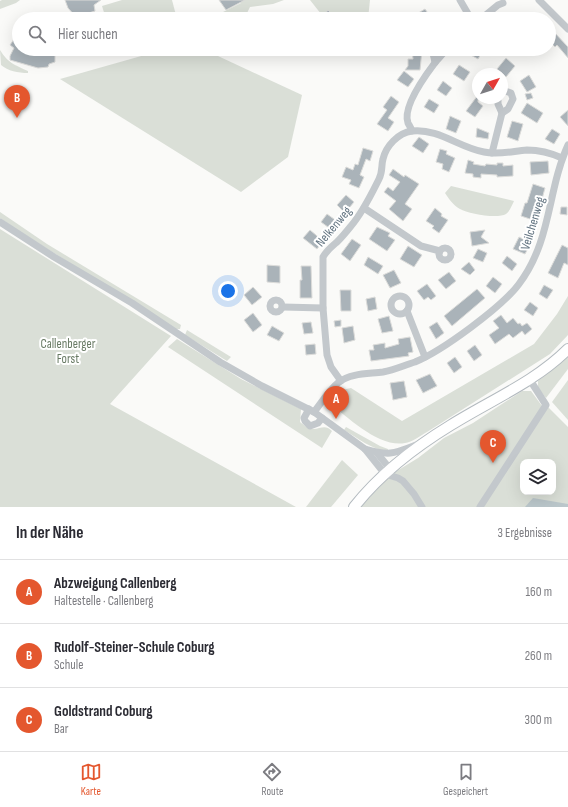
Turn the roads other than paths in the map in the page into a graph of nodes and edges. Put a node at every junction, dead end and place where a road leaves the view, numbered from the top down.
1 (460, 0) edge
2 (539, 0) edge
3 (503, 3) dead end
4 (467, 12) edge
5 (490, 12) edge
6 (551, 12) edge
7 (556, 17) edge
8 (568, 29) edge
9 (434, 56) edge
10 (441, 56) edge
11 (435, 62) junction
12 (508, 92) edge
13 (498, 104) edge
14 (502, 113) junction
15 (412, 131) junction
16 (568, 145) edge
17 (492, 154) junction
18 (562, 158) junction
19 (364, 208) junction
20 (0, 222) edge
21 (440, 251) dead end
22 (283, 306) dead end
23 (322, 308) junction
24 (407, 311) dead end
25 (568, 349) edge
26 (425, 357) junction
27 (530, 380) junction
28 (341, 381) junction
29 (311, 411) junction
30 (322, 418) junction
31 (429, 440) junction
32 (365, 449) junction
33 (377, 453) junction
34 (390, 469) junction
35 (354, 507) edge
36 (422, 507) edge
37 (480, 507) edge

1 - 4 street
2 - 6 street
3 - 5 street
7 - 8 street
9 - 11 street
10 - 11 street
11 - 15 street
12 - 14 street
13 - 14 street
14 - 17 street
15 - 17 street
15 - 19 street, Nelkenweg
16 - 18 street, Veilchenweg
17 - 18 street
18 - 26 street, Veilchenweg
19 - 21 street, Nelkenweg
19 - 23 street, Nelkenweg
20 - 29 street
22 - 23 street
23 - 28 street, Nelkenweg
24 - 26 street
25 - 27 street
26 - 28 street, Veilchenweg
27 - 31 street
27 - 37 street
28 - 29 street, Veilchenweg
29 - 30 street
29 - 30 street
30 - 32 street
31 - 33 street
31 - 34 street
32 - 33 street
32 - 34 street
33 - 34 street
34 - 35 street
34 - 36 street

